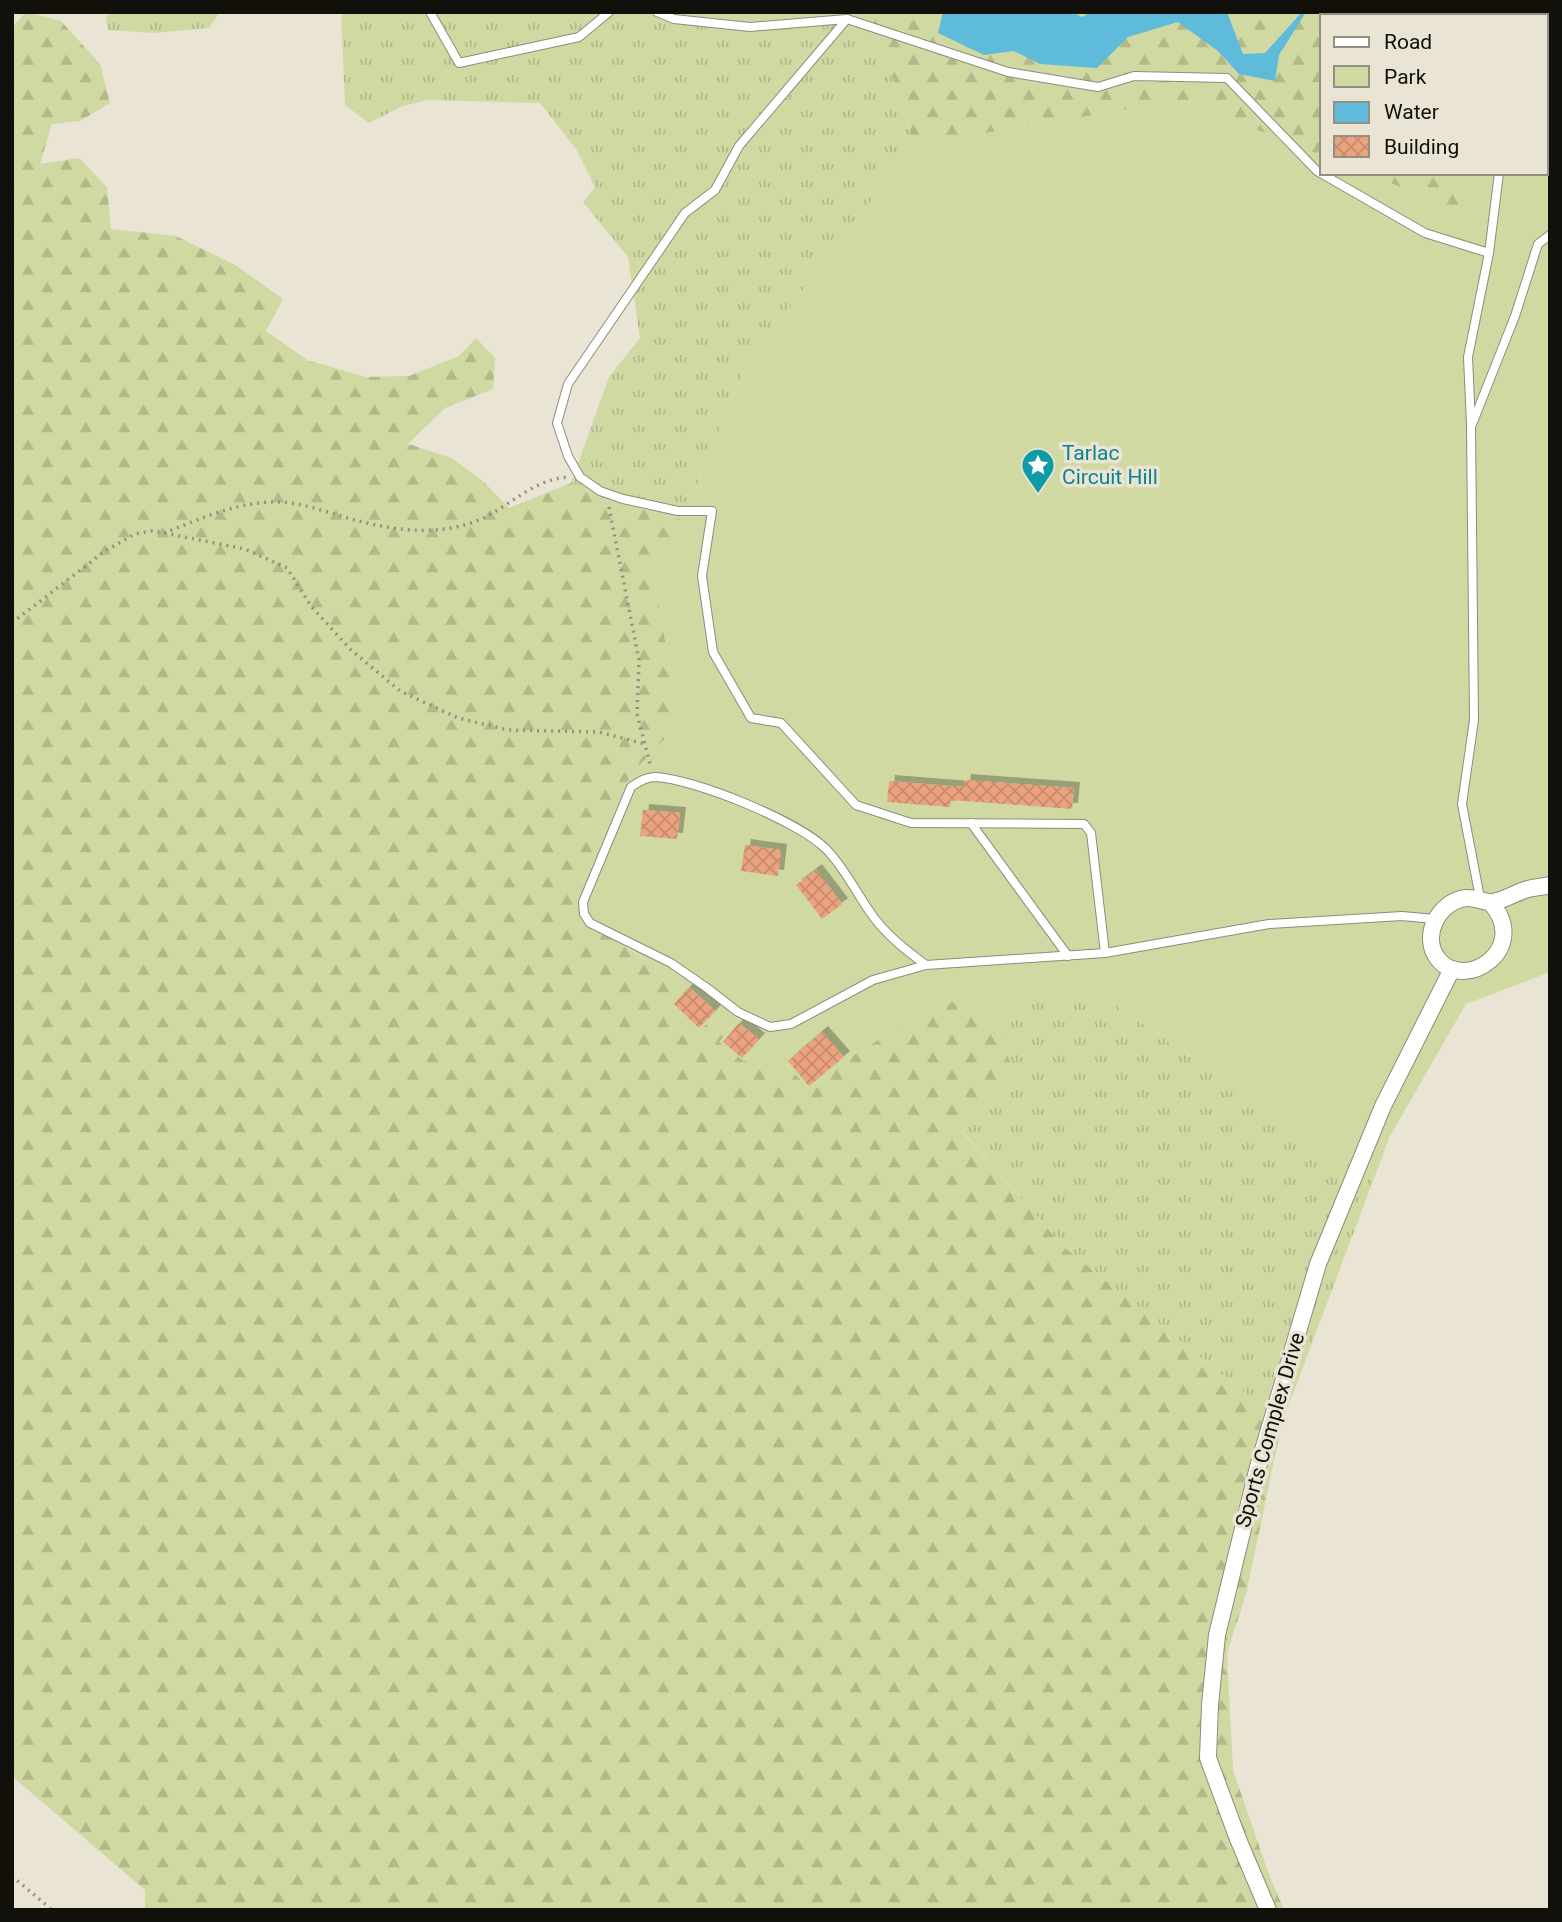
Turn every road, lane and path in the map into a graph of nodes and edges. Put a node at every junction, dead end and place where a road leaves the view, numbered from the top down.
1 (430, 12) edge
2 (609, 12) edge
3 (657, 12) edge
4 (847, 19) junction
5 (1320, 166) edge
6 (1317, 171) junction
7 (1320, 173) edge
8 (1324, 175) edge
9 (1499, 175) edge
10 (1550, 235) edge
11 (1489, 253) junction
12 (1471, 427) junction
13 (580, 477) junction
14 (600, 491) junction
15 (164, 533) junction
16 (12, 623) edge
17 (645, 744) junction
18 (653, 777) junction
19 (971, 823) junction
20 (1550, 886) edge
21 (1485, 900) junction
22 (1435, 919) junction
23 (1105, 953) junction
24 (1068, 956) junction
25 (926, 965) junction
26 (1452, 969) junction
27 (12, 1877) edge
28 (52, 1910) edge
29 (1268, 1910) edge

1 - 2 lane
3 - 4 lane
4 - 6 lane
4 - 13 lane
5 - 6 lane
6 - 7 lane
8 - 11 lane
9 - 11 lane
10 - 12 lane
11 - 12 lane
12 - 21 lane
13 - 14 lane
13 - 15 path
14 - 17 path
14 - 19 lane
15 - 16 path
15 - 17 path
17 - 18 path
18 - 25 lane
18 - 25 lane
19 - 23 lane
19 - 24 lane
20 - 21 street
21 - 22 street
21 - 26 street
22 - 23 lane
22 - 26 street
23 - 24 lane
24 - 25 lane
26 - 29 street, Sports Complex Drive
27 - 28 path

